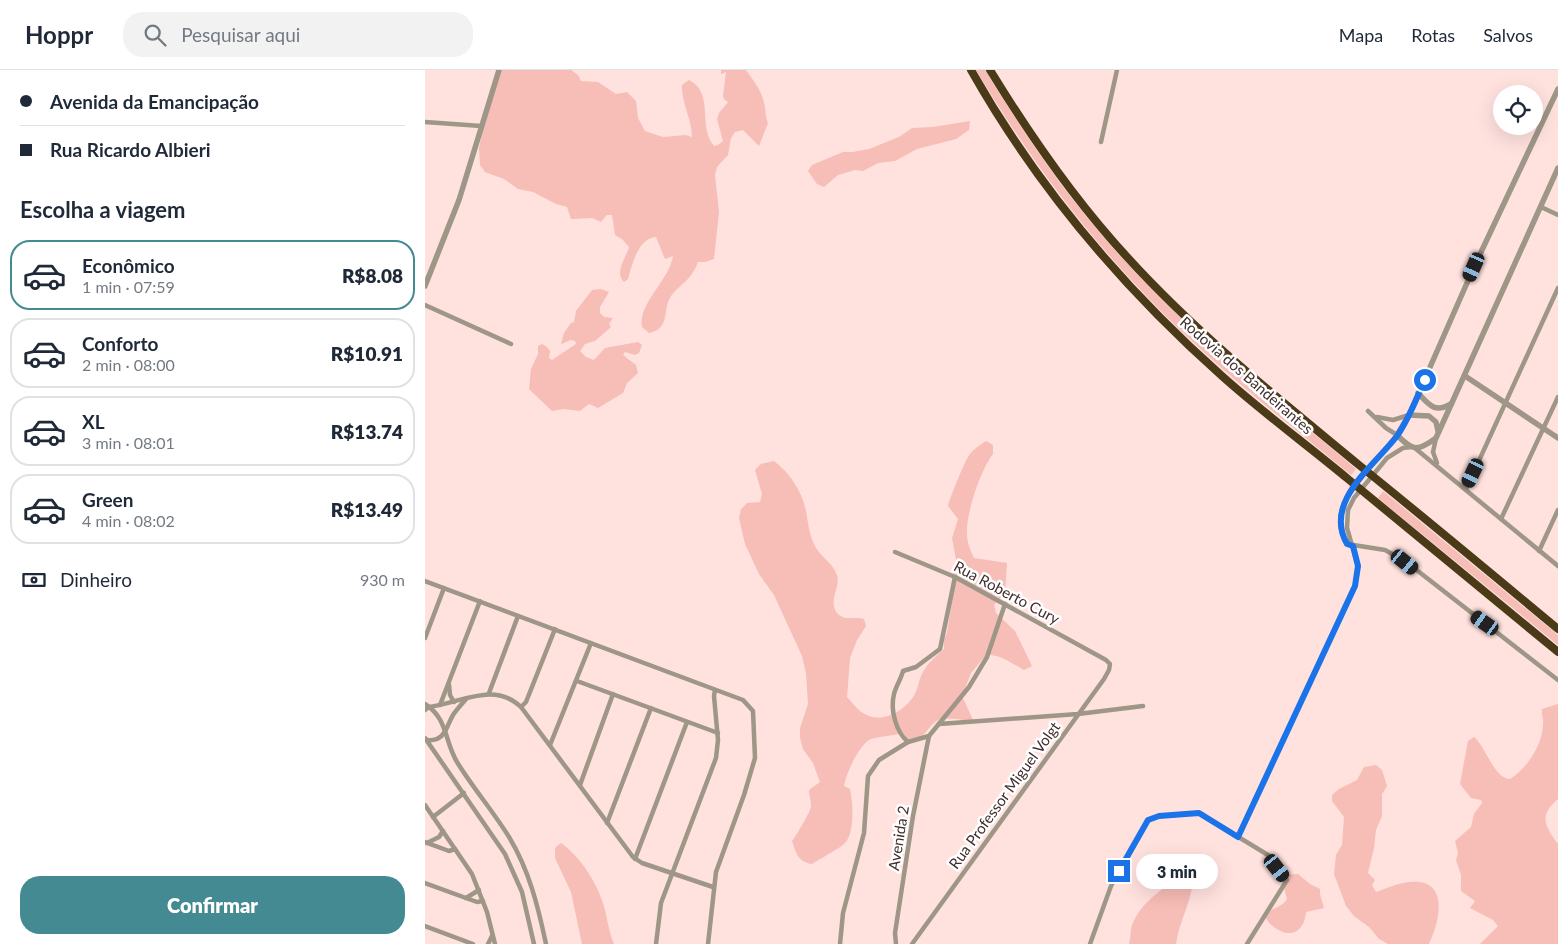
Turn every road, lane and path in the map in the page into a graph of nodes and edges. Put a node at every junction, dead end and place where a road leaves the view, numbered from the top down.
1 (499, 70) edge
2 (971, 70) edge
3 (990, 70) edge
4 (1117, 70) edge
5 (1558, 89) edge
6 (425, 122) edge
7 (481, 126) junction
8 (1101, 142) dead end
9 (1558, 168) edge
10 (1541, 206) junction
11 (1558, 215) edge
12 (425, 286) edge
13 (1558, 288) edge
14 (425, 305) edge
15 (511, 344) dead end
16 (1465, 376) junction
17 (1418, 393) junction
18 (1558, 397) edge
19 (1505, 401) junction
20 (1451, 404) junction
21 (1368, 411) dead end
22 (1409, 415) junction
23 (1375, 417) junction
24 (1543, 427) junction
25 (1438, 431) junction
26 (1397, 435) junction
27 (1436, 438) junction
28 (1558, 438) edge
29 (1414, 448) junction
30 (1440, 468) junction
31 (1465, 490) junction
32 (1558, 510) edge
33 (1501, 519) junction
34 (1353, 546) junction
35 (1539, 551) junction
36 (895, 552) dead end
37 (1558, 566) edge
38 (955, 577) junction
39 (425, 580) edge
40 (444, 588) junction
41 (480, 601) junction
42 (1005, 604) junction
43 (519, 616) junction
44 (555, 629) junction
45 (1558, 629) edge
46 (425, 638) edge
47 (591, 643) junction
48 (1558, 652) edge
49 (1106, 660) joint
50 (1558, 680) edge
51 (577, 681) junction
52 (449, 685) junction
53 (715, 690) junction
54 (489, 693) junction
55 (613, 694) junction
56 (466, 699) junction
57 (455, 702) junction
58 (440, 705) junction
59 (521, 706) junction
60 (1143, 706) dead end
61 (426, 707) edge
62 (651, 708) junction
63 (1077, 714) junction
64 (687, 722) junction
65 (939, 724) junction
66 (718, 733) junction
67 (445, 734) junction
68 (929, 736) junction
69 (426, 739) edge
70 (908, 742) junction
71 (550, 745) junction
72 (580, 785) junction
73 (464, 793) junction
74 (425, 805) edge
75 (433, 817) junction
76 (607, 823) junction
77 (443, 831) junction
78 (1238, 837) junction
79 (426, 842) edge
80 (455, 849) junction
81 (635, 859) junction
82 (672, 873) junction
83 (425, 883) edge
84 (713, 887) junction
85 (479, 890) junction
86 (466, 898) junction
87 (483, 901) junction
88 (425, 926) edge
89 (492, 936) junction
90 (473, 944) edge
91 (488, 944) edge
92 (495, 944) edge
93 (534, 944) edge
94 (546, 944) edge
95 (656, 944) edge
96 (708, 944) edge
97 (840, 944) edge
98 (896, 944) edge
99 (912, 944) edge
100 (1090, 944) edge
101 (1247, 944) edge

1 - 7 street
2 - 48 highway, Rodovia dos Bandeirantes
3 - 45 highway, Rodovia dos Bandeirantes
4 - 8 street
5 - 17 street
6 - 7 street
7 - 12 street
9 - 10 street
10 - 11 street
10 - 16 street
13 - 19 street
14 - 15 street
16 - 19 street
16 - 20 street
17 - 20 street
17 - 22 street
18 - 24 street
19 - 24 street
19 - 31 street
20 - 25 street
21 - 23 street
22 - 23 street
22 - 25 street
22 - 26 street
23 - 26 street
24 - 28 street
24 - 33 street
25 - 27 street
26 - 29 street
26 - 34 street
27 - 29 street
27 - 30 street
29 - 30 street
29 - 34 street
30 - 31 street
31 - 33 street
32 - 35 street
33 - 35 street
34 - 50 street
34 - 78 street
35 - 37 street
36 - 38 street, Rua Roberto Cury
38 - 42 street, Rua Roberto Cury
38 - 70 street
39 - 40 street
40 - 41 street
40 - 46 street
41 - 43 street
41 - 52 street
42 - 49 street, Rua Roberto Cury
42 - 65 street
43 - 44 street
43 - 54 street
44 - 47 street
44 - 59 street
47 - 51 street
47 - 53 street
49 - 63 street, Rua Professor Miguel Volgt
51 - 55 street
51 - 71 street
52 - 57 street
52 - 58 street
53 - 66 street
53 - 84 street
54 - 56 street
54 - 59 street
55 - 62 street
55 - 72 street
56 - 57 street
56 - 67 street
57 - 58 street
58 - 61 street
59 - 71 street
60 - 63 street
61 - 67 street
62 - 64 street
62 - 76 street
63 - 65 street
63 - 99 street, Rua Professor Miguel Volgt
64 - 66 street
64 - 81 street
65 - 68 street
66 - 82 street
67 - 69 street
67 - 94 street
68 - 70 street
68 - 98 street, Avenida 2
69 - 73 street
70 - 97 street
71 - 72 street
72 - 76 street
73 - 75 street
73 - 93 street
74 - 75 street
75 - 77 street
76 - 81 street
77 - 79 street
77 - 80 street
78 - 100 street
78 - 101 street
79 - 80 street
80 - 85 street
81 - 82 street
82 - 84 street
82 - 95 street
83 - 86 street
84 - 96 street
85 - 86 street
85 - 87 street
86 - 87 street
87 - 89 street
88 - 90 street
89 - 91 street
89 - 92 street

